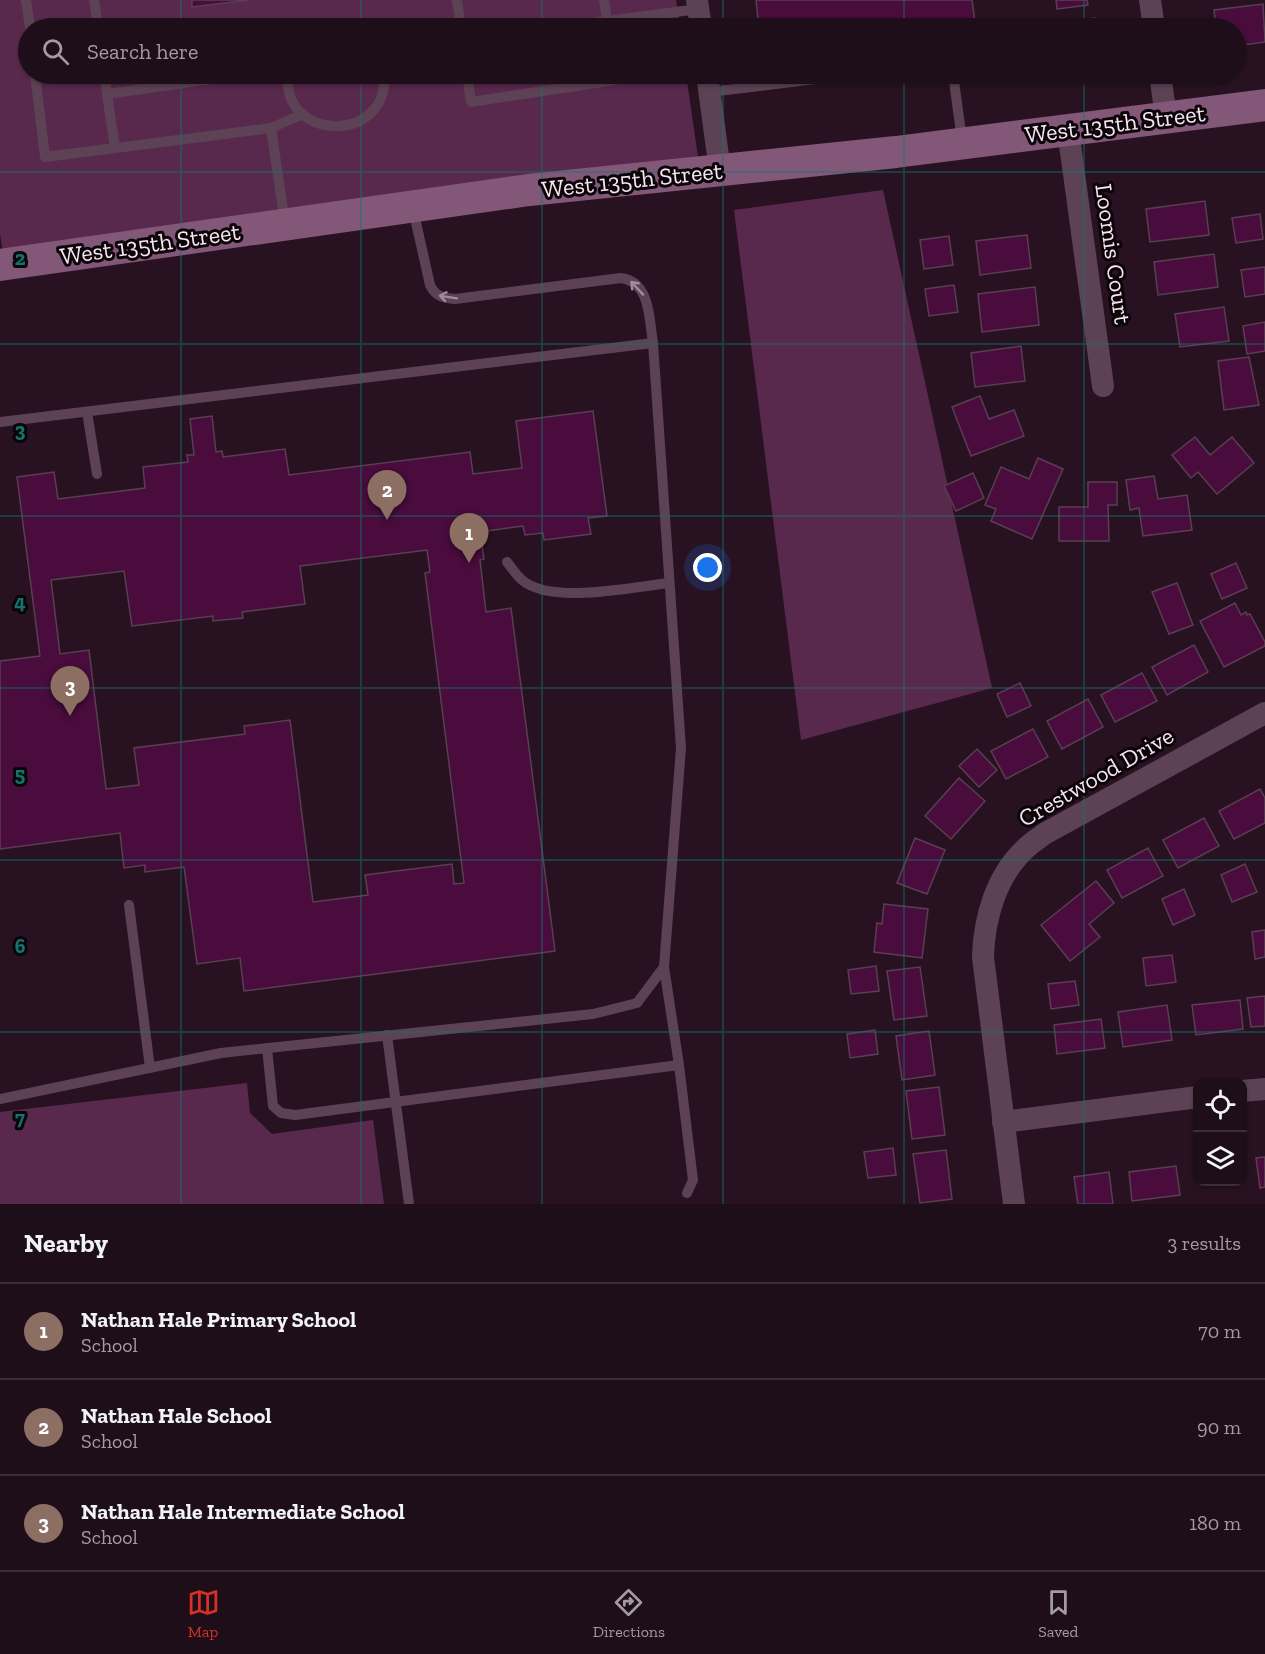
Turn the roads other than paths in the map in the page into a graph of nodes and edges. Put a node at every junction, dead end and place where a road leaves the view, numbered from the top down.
1 (26, 0) edge
2 (94, 0) edge
3 (457, 0) edge
4 (604, 0) edge
5 (1150, 0) edge
6 (699, 13) edge
7 (29, 18) edge
8 (97, 18) edge
9 (460, 18) edge
10 (607, 18) edge
11 (661, 18) edge
12 (1153, 18) edge
13 (36, 84) edge
14 (106, 84) edge
15 (177, 84) edge
16 (289, 84) edge
17 (384, 84) edge
18 (468, 84) edge
19 (589, 84) edge
20 (708, 84) edge
21 (954, 84) edge
22 (1161, 84) edge
23 (107, 94) junction
24 (1265, 105) edge
25 (303, 114) junction
26 (1166, 117) junction
27 (271, 128) junction
28 (1068, 130) junction
29 (962, 144) junction
30 (115, 148) junction
31 (720, 171) junction
32 (412, 207) junction
33 (285, 225) junction
34 (0, 265) edge
35 (653, 343) junction
36 (1103, 386) dead end
37 (87, 412) junction
38 (0, 422) edge
39 (97, 474) dead end
40 (507, 562) dead end
41 (669, 583) junction
42 (1265, 712) edge
43 (129, 905) dead end
44 (664, 967) junction
45 (387, 1035) junction
46 (267, 1048) junction
47 (679, 1065) junction
48 (150, 1068) junction
49 (1265, 1089) edge
50 (1247, 1091) edge
51 (1193, 1098) edge
52 (0, 1099) edge
53 (396, 1102) junction
54 (1003, 1122) junction
55 (687, 1193) dead end
56 (409, 1204) edge
57 (1014, 1204) edge

1 - 7 lane
2 - 8 lane
3 - 9 lane
4 - 10 lane
5 - 12 street
6 - 11 lane
13 - 30 lane
14 - 23 lane
15 - 23 lane
16 - 25 lane
17 - 25 lane
18 - 19 lane
20 - 31 street
21 - 29 lane
22 - 26 street
23 - 30 lane
24 - 26 street, West 135th Street
25 - 27 lane
26 - 28 street, West 135th Street
27 - 30 lane
27 - 33 lane
28 - 29 street, West 135th Street
28 - 36 street, Loomis Court
29 - 31 street, West 135th Street
31 - 32 street, West 135th Street
32 - 33 street, West 135th Street
35 -> 32 lane
33 - 34 street, West 135th Street
35 - 37 lane
35 - 41 lane
37 - 38 lane
37 - 39 lane
40 - 41 lane
41 - 44 lane
42 - 54 street, Crestwood Drive
43 - 48 lane
44 - 45 lane
44 - 47 lane
45 - 46 lane
45 - 53 lane
46 - 48 lane
46 - 53 lane
47 - 53 lane
47 - 55 lane
48 - 52 lane
49 - 50 street
51 - 54 street
53 - 56 lane
54 - 57 street, Crestwood Drive

